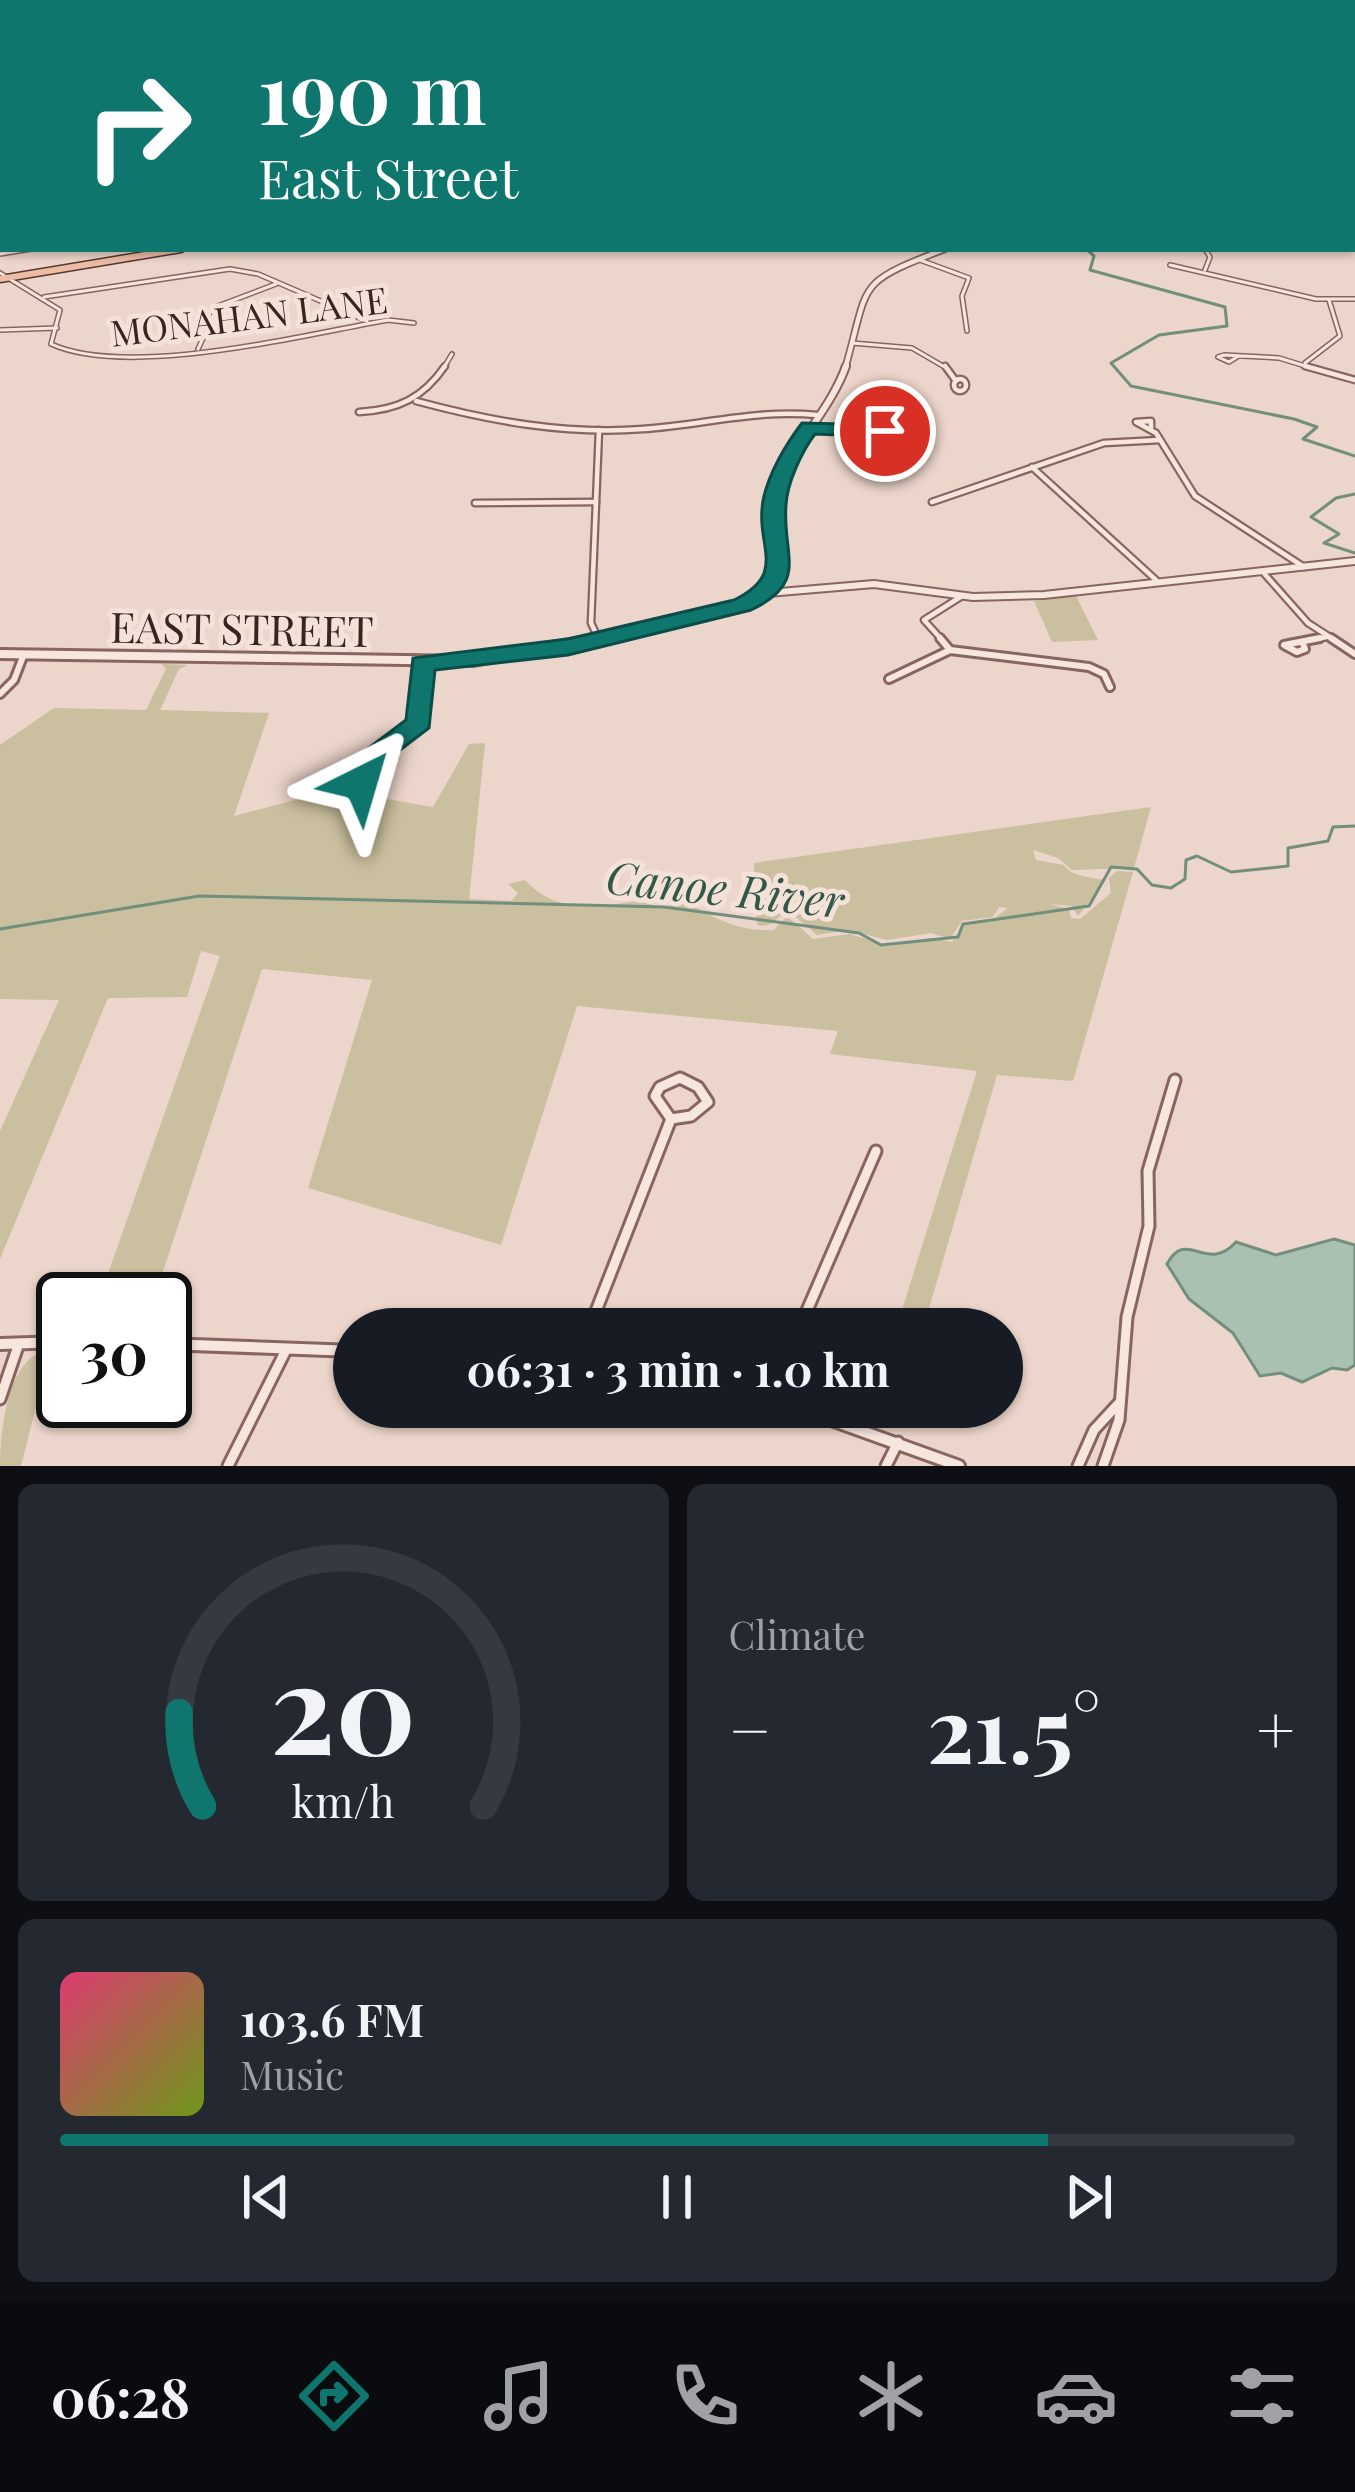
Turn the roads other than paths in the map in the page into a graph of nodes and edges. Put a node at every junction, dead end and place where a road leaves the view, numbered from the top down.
1 (162, 252) edge
2 (938, 252) edge
3 (1207, 252) edge
4 (920, 260) junction
5 (1170, 265) dead end
6 (1204, 270) junction
7 (2, 276) edge
8 (279, 283) junction
9 (41, 298) junction
10 (1355, 299) edge
11 (1329, 300) junction
12 (371, 323) junction
13 (414, 323) dead end
14 (57, 328) junction
15 (0, 329) edge
16 (967, 331) dead end
17 (852, 343) junction
18 (198, 349) junction
19 (452, 354) dead end
20 (1237, 357) dead end
21 (1305, 363) junction
22 (1355, 380) edge
23 (956, 381) dead end
24 (416, 401) junction
25 (359, 412) dead end
26 (817, 415) junction
27 (809, 427) junction
28 (1151, 428) dead end
29 (599, 430) junction
30 (876, 434) dead end
31 (1160, 440) junction
32 (1032, 466) junction
33 (596, 502) junction
34 (932, 502) dead end
35 (475, 503) dead end
36 (1355, 561) edge
37 (1304, 567) junction
38 (1262, 571) junction
39 (1156, 580) junction
40 (768, 593) junction
41 (962, 596) junction
42 (1327, 637) junction
43 (599, 640) junction
44 (1303, 644) dead end
45 (950, 650) junction
46 (0, 654) edge
47 (1355, 654) edge
48 (24, 655) junction
49 (422, 664) junction
50 (890, 679) dead end
51 (1110, 687) dead end
52 (0, 694) edge
53 (360, 768) junction
54 (1174, 1079) dead end
55 (671, 1119) junction
56 (876, 1151) dead end
57 (597, 1308) edge
58 (808, 1308) edge
59 (0, 1343) edge
60 (36, 1343) edge
61 (19, 1344) junction
62 (192, 1345) edge
63 (286, 1350) junction
64 (333, 1351) edge
65 (0, 1399) edge
66 (1120, 1401) junction
67 (860, 1428) edge
68 (899, 1441) junction
69 (228, 1466) edge
70 (886, 1466) edge
71 (958, 1466) edge
72 (1078, 1466) edge
73 (1103, 1466) edge

1 - 7 main road
2 - 4 street
3 - 6 street
4 - 16 street
4 - 17 street
5 - 6 street
6 - 11 street
7 - 9 street
8 - 9 street
8 - 12 street
8 - 18 street
9 - 14 street, MONAHAN LANE
10 - 11 street
11 - 21 street
12 - 13 street, MONAHAN LANE
12 - 18 street, MONAHAN LANE
14 - 15 street
14 - 18 street, MONAHAN LANE
17 - 23 street
17 - 26 street
19 - 24 street
20 - 21 street
21 - 22 street
24 - 25 street
24 - 29 street
26 - 27 street
26 - 29 street
27 - 30 street
27 - 40 street
28 - 31 street
29 - 33 street
31 - 32 street
31 - 37 street
32 - 34 street
32 - 39 street
33 - 35 street
33 - 43 street
36 - 37 street, EAST STREET
37 - 38 street, EAST STREET
38 - 39 street, EAST STREET
38 - 42 street
39 - 41 street, EAST STREET
40 - 41 street, EAST STREET
40 - 43 street, EAST STREET
41 - 45 street
42 - 44 street
42 - 47 street
43 - 49 street, EAST STREET
45 - 50 street
45 - 51 street
46 - 48 street, EAST STREET
48 - 49 street, EAST STREET
48 - 52 street
49 - 53 street
53 - 53 street
54 - 66 street
55 - 55 street
55 - 57 street
56 - 58 street
59 - 61 street
60 - 61 street
61 - 65 street
62 - 63 street
63 - 64 street
63 - 69 street
66 - 72 street
66 - 73 street
67 - 68 street
68 - 70 street
68 - 71 street

